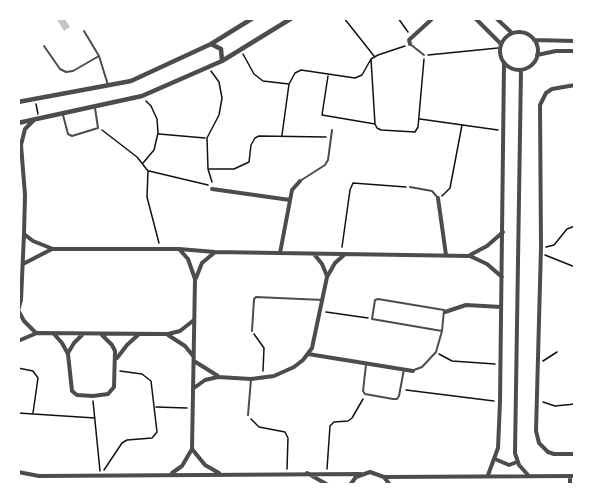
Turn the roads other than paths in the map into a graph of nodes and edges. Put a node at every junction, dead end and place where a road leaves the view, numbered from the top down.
1 (254, 18) edge
2 (292, 18) edge
3 (433, 18) edge
4 (475, 18) edge
5 (496, 18) edge
6 (84, 31) dead end
7 (512, 33) junction
8 (534, 40) junction
9 (575, 41) edge
10 (211, 44) junction
11 (410, 44) joint
12 (44, 46) dead end
13 (500, 46) junction
14 (575, 51) edge
15 (424, 55) road end
16 (99, 56) junction
17 (537, 56) junction
18 (222, 61) junction
19 (504, 63) junction
20 (520, 70) junction
21 (575, 84) edge
22 (108, 85) junction
23 (18, 102) edge
24 (94, 106) junction
25 (62, 112) junction
26 (38, 118) junction
27 (18, 123) edge
28 (332, 130) road end
29 (300, 181) joint
30 (410, 187) road end
31 (213, 189) road end
32 (438, 198) joint
33 (290, 200) junction
34 (503, 232) junction
35 (24, 234) junction
36 (53, 249) junction
37 (179, 249) junction
38 (215, 252) junction
39 (280, 253) junction
40 (313, 254) junction
41 (343, 254) junction
42 (446, 255) junction
43 (470, 256) junction
44 (23, 264) junction
45 (327, 276) junction
46 (502, 277) junction
47 (195, 279) junction
48 (323, 300) junction
49 (501, 307) junction
50 (18, 310) edge
51 (445, 312) junction
52 (195, 319) junction
53 (442, 331) junction
54 (252, 332) road end
55 (37, 333) junction
56 (54, 333) junction
57 (83, 334) junction
58 (102, 334) junction
59 (140, 334) junction
60 (168, 334) junction
61 (18, 341) edge
62 (68, 354) junction
63 (308, 354) junction
64 (116, 358) junction
65 (194, 359) junction
66 (367, 363) junction
67 (404, 369) junction
68 (413, 370) joint
69 (218, 377) junction
70 (250, 379) junction
71 (194, 388) junction
72 (248, 415) road end
73 (192, 449) junction
74 (575, 454) edge
75 (495, 459) junction
76 (517, 462) junction
77 (18, 472) edge
78 (306, 473) junction
79 (165, 474) junction
80 (222, 474) junction
81 (361, 474) junction
82 (488, 475) junction
83 (528, 475) junction
84 (573, 476) edge
85 (384, 477) junction
86 (328, 485) edge
87 (350, 485) edge
88 (390, 485) edge
89 (570, 485) edge

1 - 10 street
2 - 18 street
3 - 11 street
4 - 13 street
5 - 7 street
6 - 16 lane
7 - 8 street
7 - 13 street
8 - 9 street
8 - 17 street
10 - 18 street
10 - 22 street
11 - 15 lane
12 - 16 lane
13 - 19 street
14 - 17 street
16 - 22 lane
17 - 20 street
18 - 24 street
19 - 20 street
19 - 34 street
20 - 76 street
21 - 74 street
22 - 23 street
24 - 25 street
24 - 25 lane
25 - 26 street
26 - 27 street
26 - 35 street
28 - 29 lane
29 - 33 street
30 - 32 lane
31 - 33 street
32 - 42 street
33 - 39 street
34 - 43 street
34 - 46 street
35 - 36 street
35 - 44 street
36 - 37 street
36 - 44 street
37 - 38 street
37 - 47 street
38 - 39 street
38 - 47 street
39 - 40 street
40 - 41 street
40 - 45 street
41 - 42 street
41 - 45 street
42 - 43 street
43 - 46 street
44 - 50 street
45 - 48 street
46 - 49 street
47 - 52 street
48 - 54 lane
48 - 63 street
49 - 51 street
49 - 75 street
50 - 55 street
51 - 53 lane
51 - 53 lane
52 - 60 street
52 - 65 street
53 - 68 lane
55 - 56 street
55 - 61 street
56 - 57 street
56 - 62 street
57 - 58 street
57 - 62 street
58 - 59 street
58 - 64 street
59 - 60 street
59 - 64 street
60 - 65 street
62 - 64 street
63 - 66 street
63 - 70 street
65 - 69 street
65 - 71 street
66 - 67 street
66 - 67 lane
67 - 68 street
69 - 70 street
69 - 71 street
70 - 72 lane
71 - 73 street
73 - 79 street
73 - 80 street
75 - 76 street
75 - 82 street
76 - 83 street
77 - 79 street
78 - 80 street
78 - 81 street
78 - 86 street
79 - 80 street
81 - 85 street
81 - 87 street
82 - 83 street
82 - 85 street
83 - 84 street
84 - 89 street
85 - 88 street

